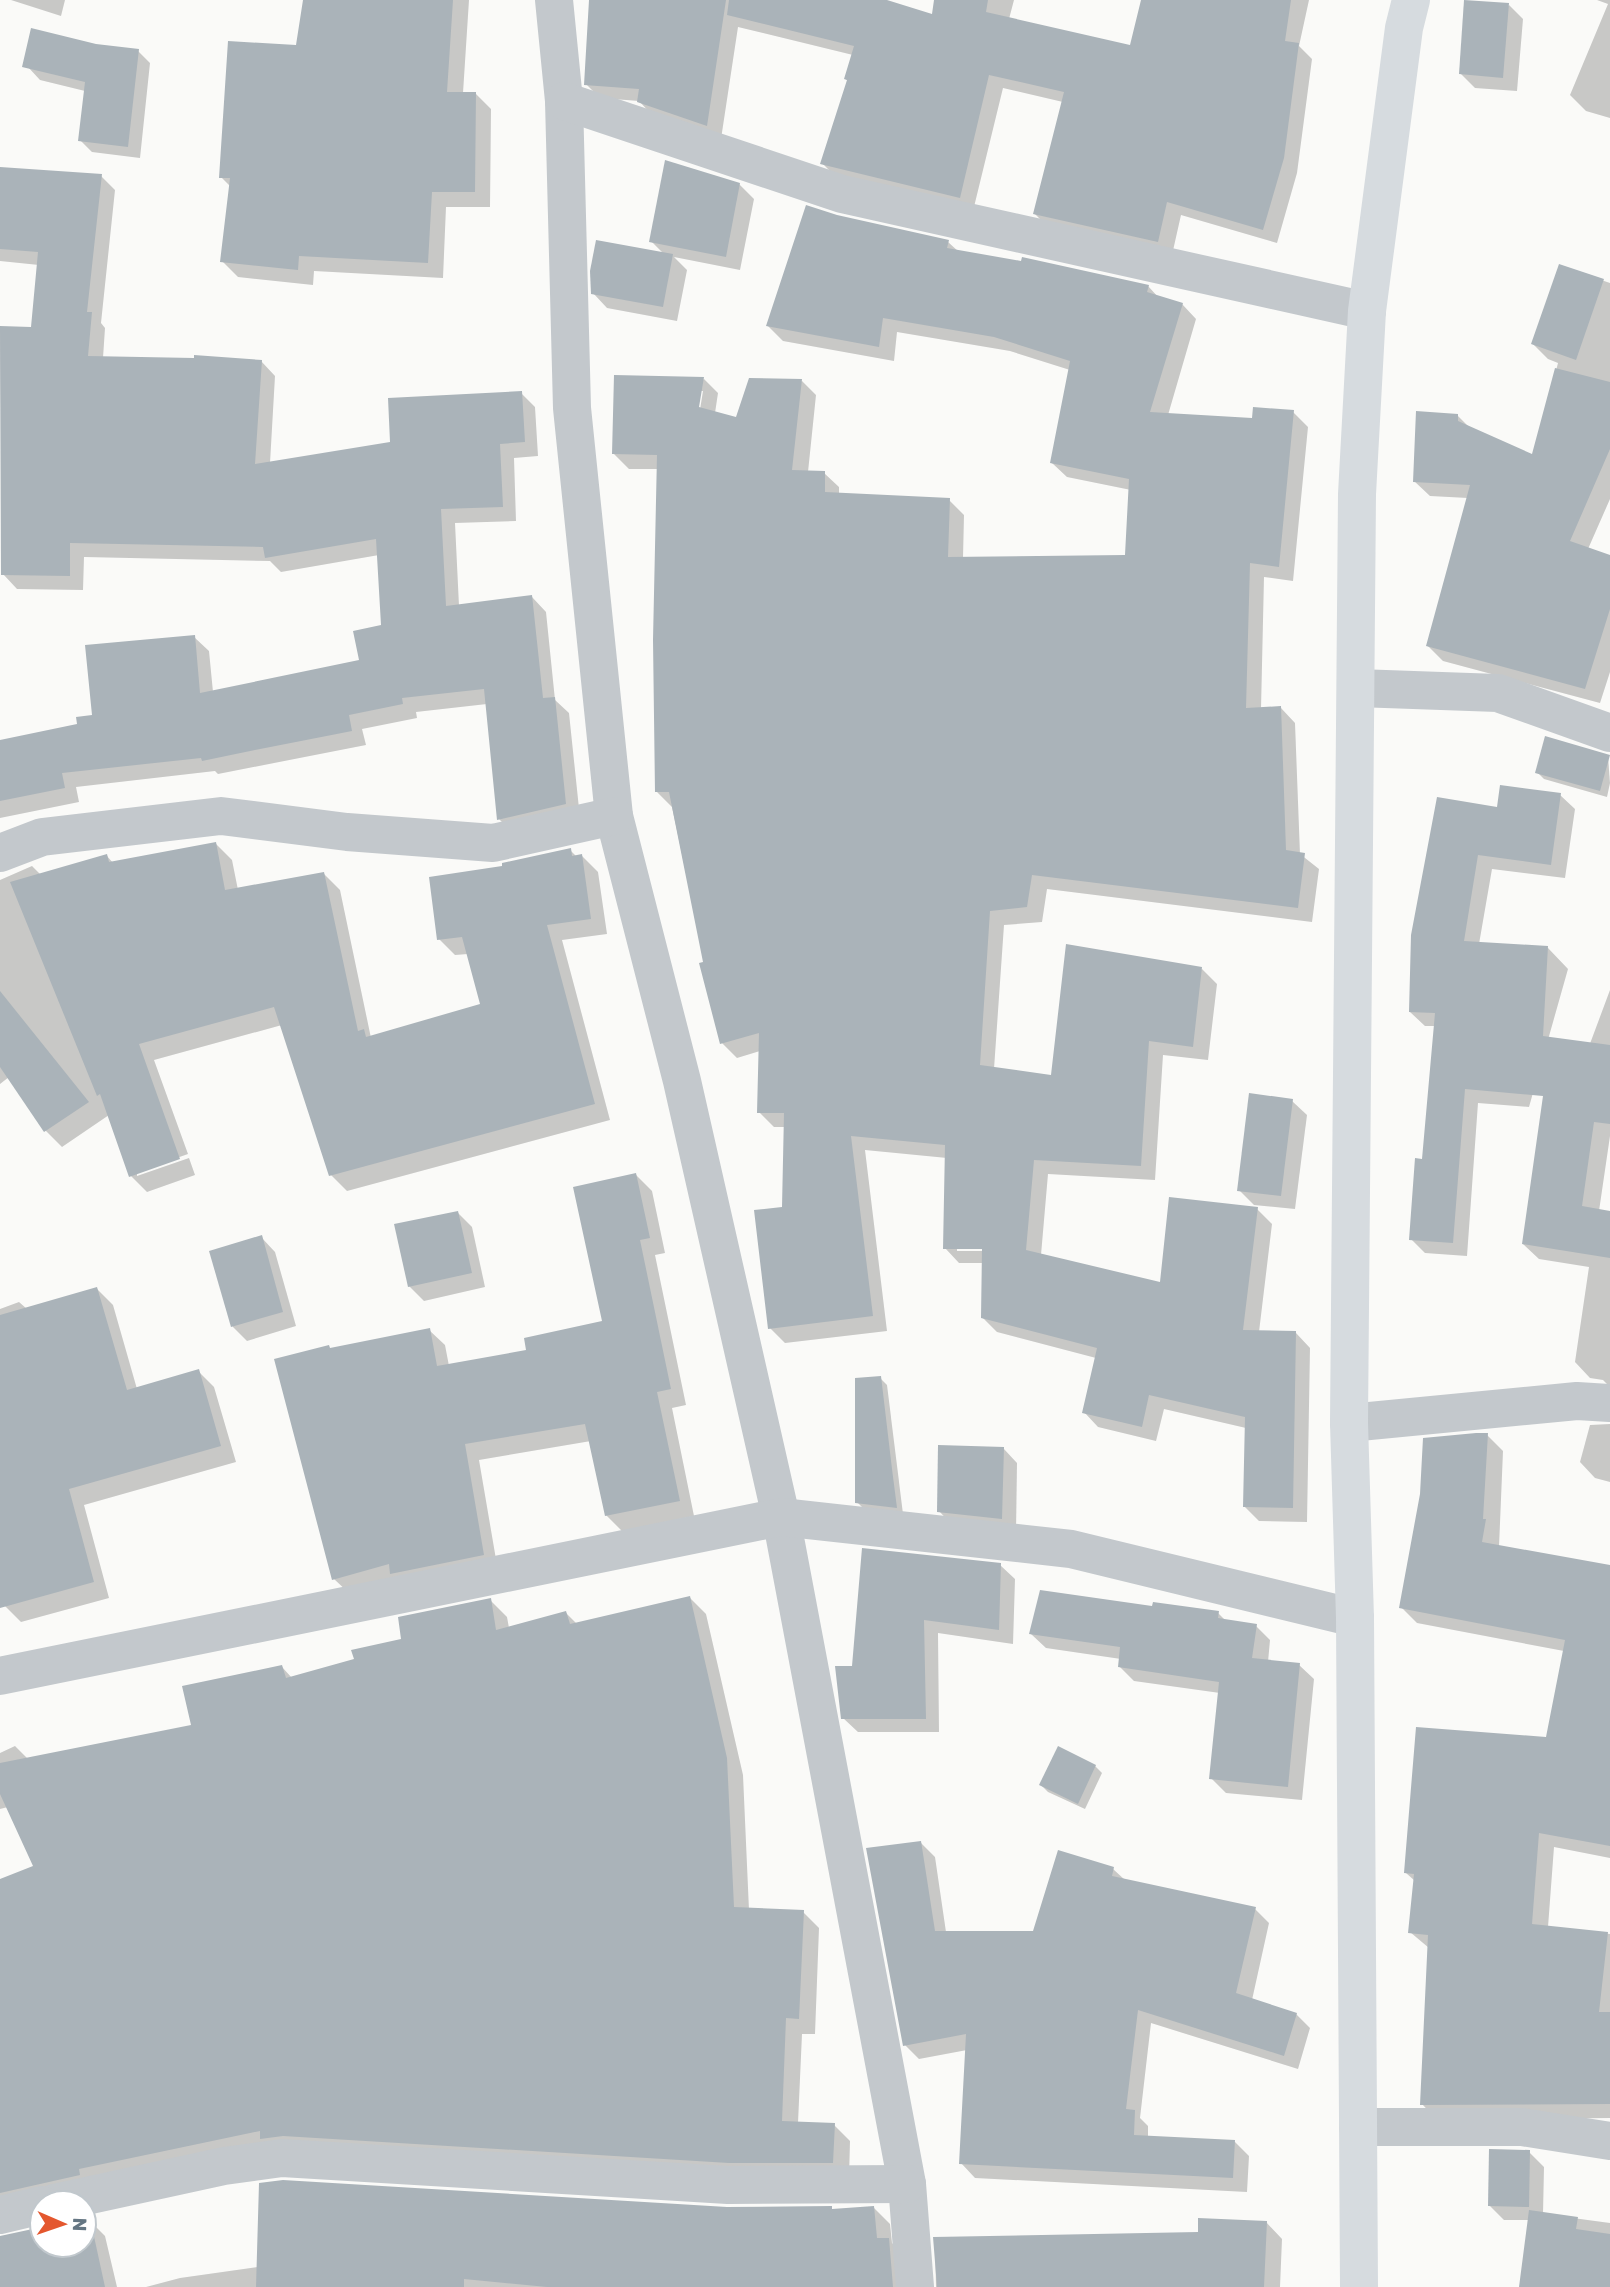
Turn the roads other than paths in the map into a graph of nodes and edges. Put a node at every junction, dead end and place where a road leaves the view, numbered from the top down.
1 (554, 0) edge
2 (1411, 0) edge
3 (564, 101) junction
4 (1367, 311) junction
5 (1357, 688) junction
6 (1610, 733) edge
7 (614, 816) junction
8 (0, 853) edge
9 (1610, 1403) edge
10 (1349, 1423) junction
11 (780, 1517) junction
12 (1355, 1618) junction
13 (0, 1675) edge
14 (1357, 2127) junction
15 (1610, 2141) edge
16 (907, 2183) junction
17 (98, 2193) edge
18 (28, 2209) edge
19 (0, 2215) edge
20 (915, 2287) edge
21 (1359, 2287) edge

1 - 3 street
2 - 4 main road
3 - 4 street
3 - 7 street
4 - 5 main road
5 - 6 street
5 - 10 main road
7 - 8 street
7 - 11 street
9 - 10 street
10 - 12 main road
11 - 12 street
11 - 13 street
11 - 16 street
12 - 14 main road
14 - 15 street
14 - 21 main road
16 - 17 street
16 - 20 street
18 - 19 street

